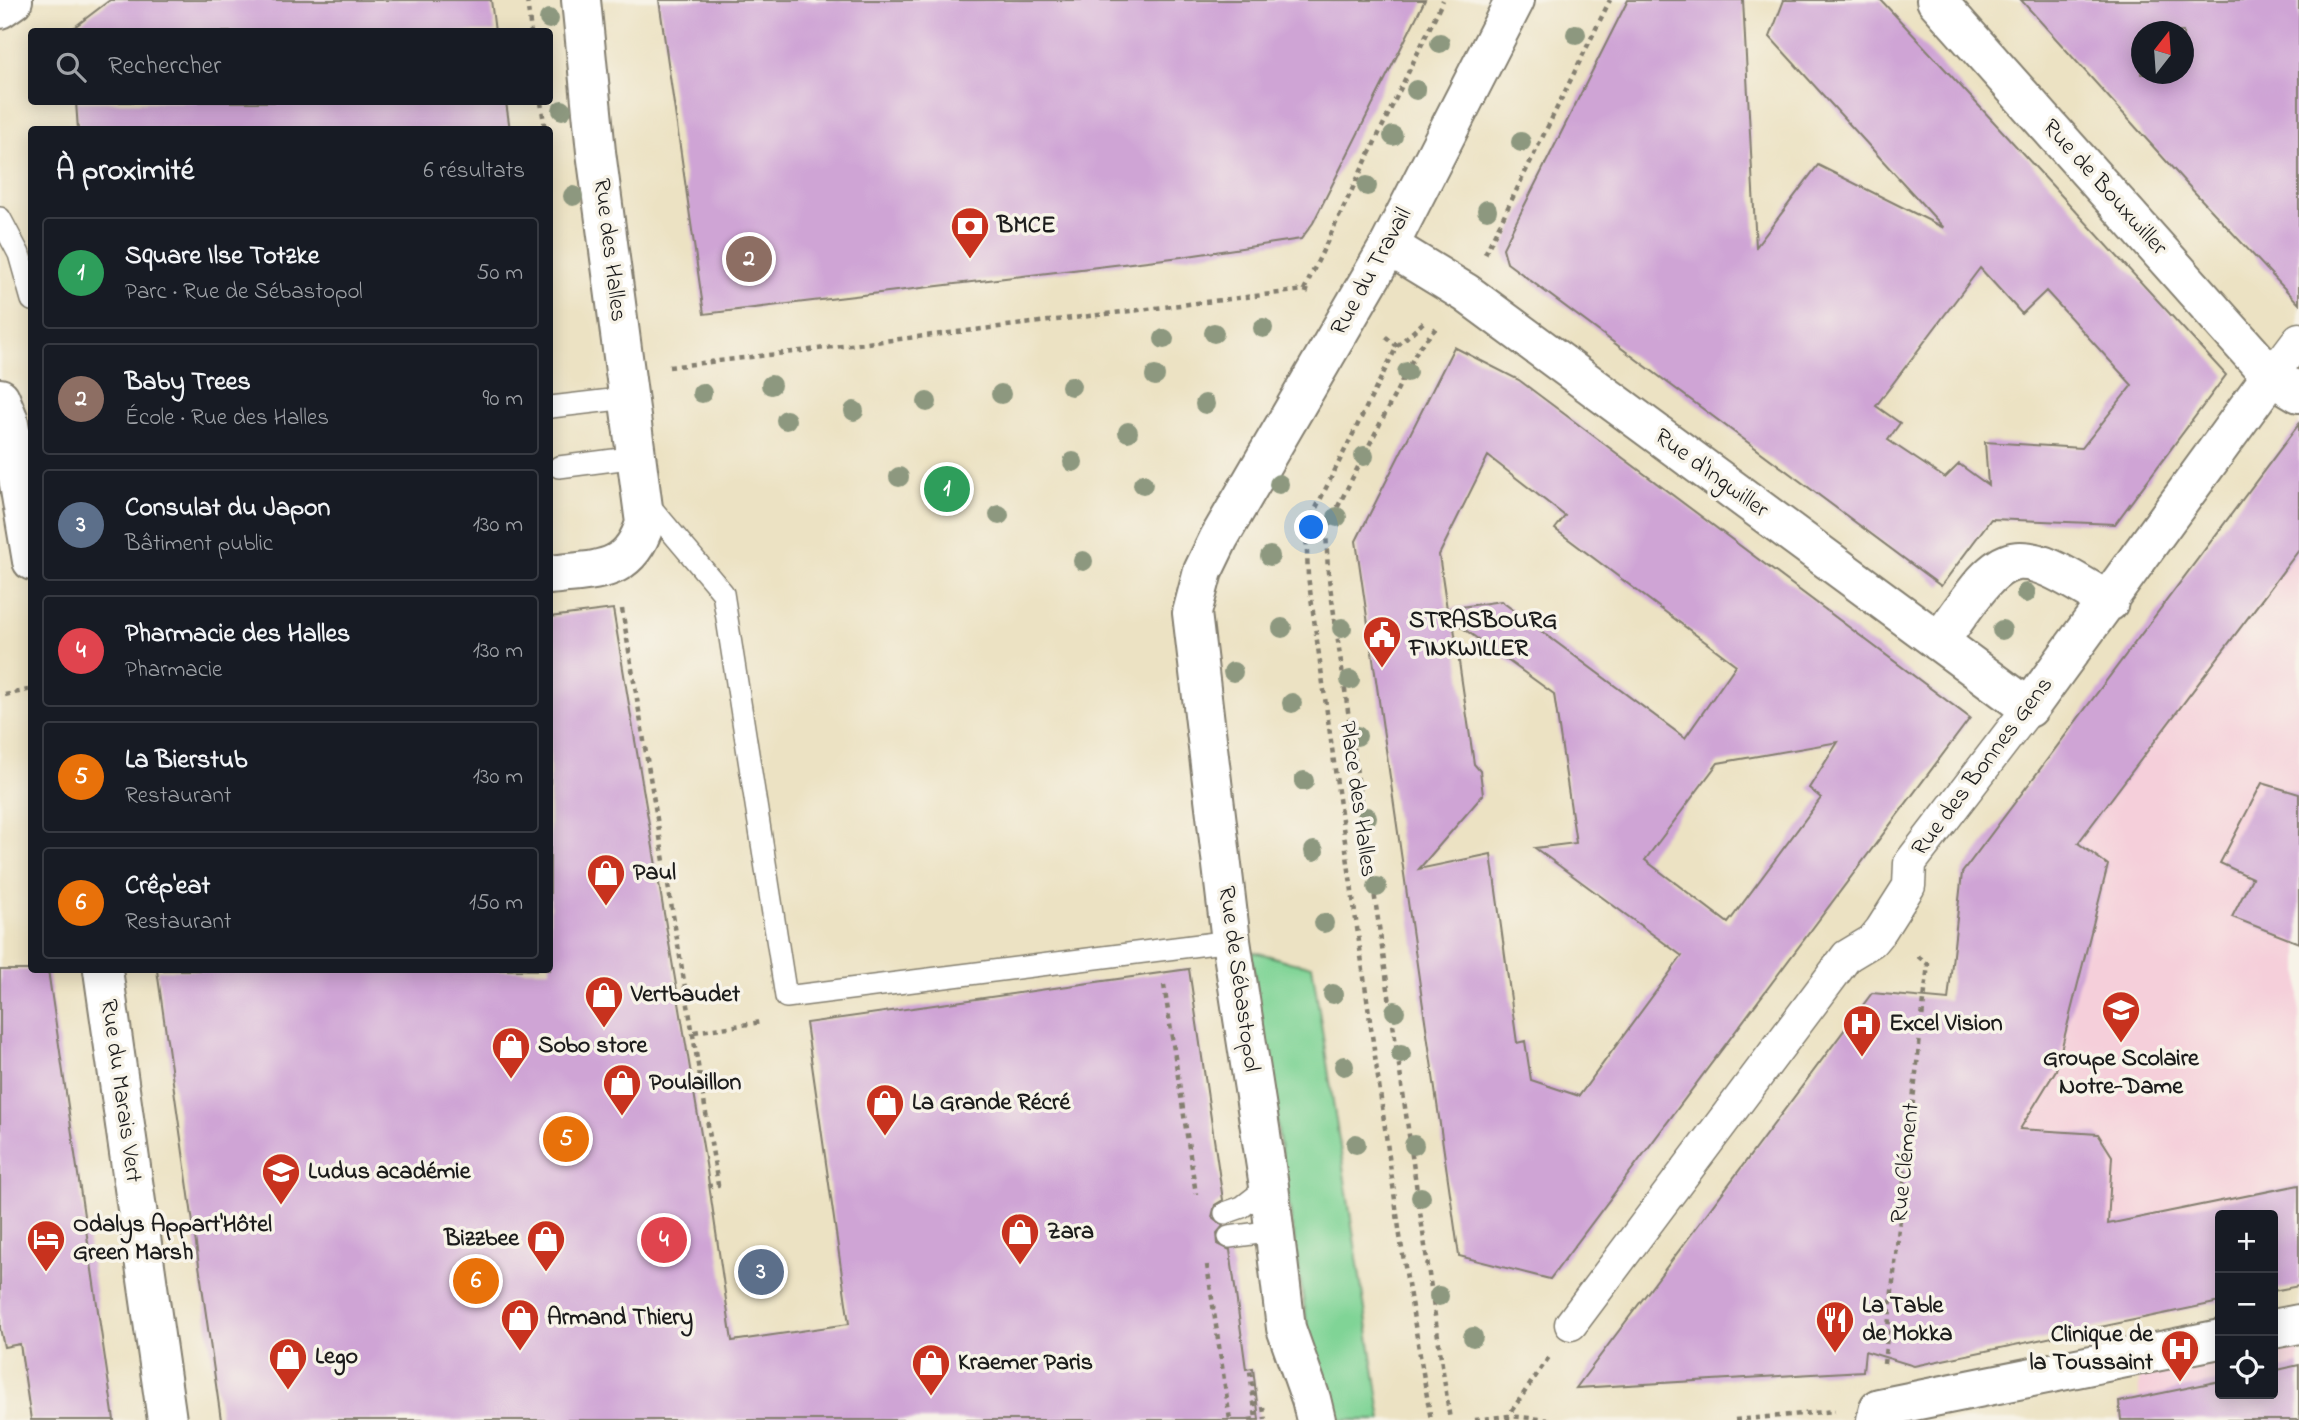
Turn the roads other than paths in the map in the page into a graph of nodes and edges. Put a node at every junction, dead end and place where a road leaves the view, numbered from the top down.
1 (12, 0) edge
2 (581, 0) edge
3 (1515, 0) edge
4 (1936, 0) edge
5 (0, 9) edge
6 (0, 218) edge
7 (1389, 246) junction
8 (28, 286) edge
9 (2299, 339) edge
10 (2285, 384) edge
11 (626, 385) junction
12 (0, 398) edge
13 (553, 406) edge
14 (637, 457) junction
15 (559, 467) dead end
16 (643, 499) junction
17 (27, 513) edge
18 (1219, 538) joint
19 (553, 575) edge
20 (2109, 601) junction
21 (1939, 642) junction
22 (2029, 708) junction
23 (1231, 941) junction
24 (103, 973) edge
25 (1269, 1186) junction
26 (1225, 1213) dead end
27 (1274, 1231) junction
28 (1228, 1237) dead end
29 (1571, 1324) road end
30 (2299, 1324) edge
31 (1286, 1328) junction
32 (2278, 1328) edge
33 (2215, 1340) edge
34 (1878, 1414) edge
35 (167, 1420) edge
36 (1303, 1420) edge
37 (1315, 1420) edge

1 - 5 street
2 - 11 street, Rue des Halles
3 - 7 street, Rue du Travail
4 - 10 street, Rue de Bouxwiller
6 - 8 lane
7 - 18 street, Rue du Travail
7 - 21 street, Rue d'Ingwiller
9 - 10 street, Rue des Bonnes Gens
10 - 20 street, Rue des Bonnes Gens
11 - 13 lane
11 - 14 street, Rue des Halles
12 - 17 street
14 - 15 lane
14 - 16 street, Rue des Halles
16 - 19 street, Rue des Halles
16 - 23 lane
18 - 23 street, Rue de Sébastopol
20 - 21 street
20 - 22 street, Rue des Bonnes Gens
21 - 22 street, Rue d'Ingwiller
22 - 29 street, Rue des Bonnes Gens
23 - 25 street, Rue de Sébastopol
24 - 35 street, Rue du Marais Vert
25 - 26 lane
25 - 27 street, Rue de Sébastopol
27 - 28 lane
27 - 31 street, Rue de Sébastopol
30 - 32 street
31 - 36 street
31 - 37 street, Rue de Sébastopol
33 - 34 street

